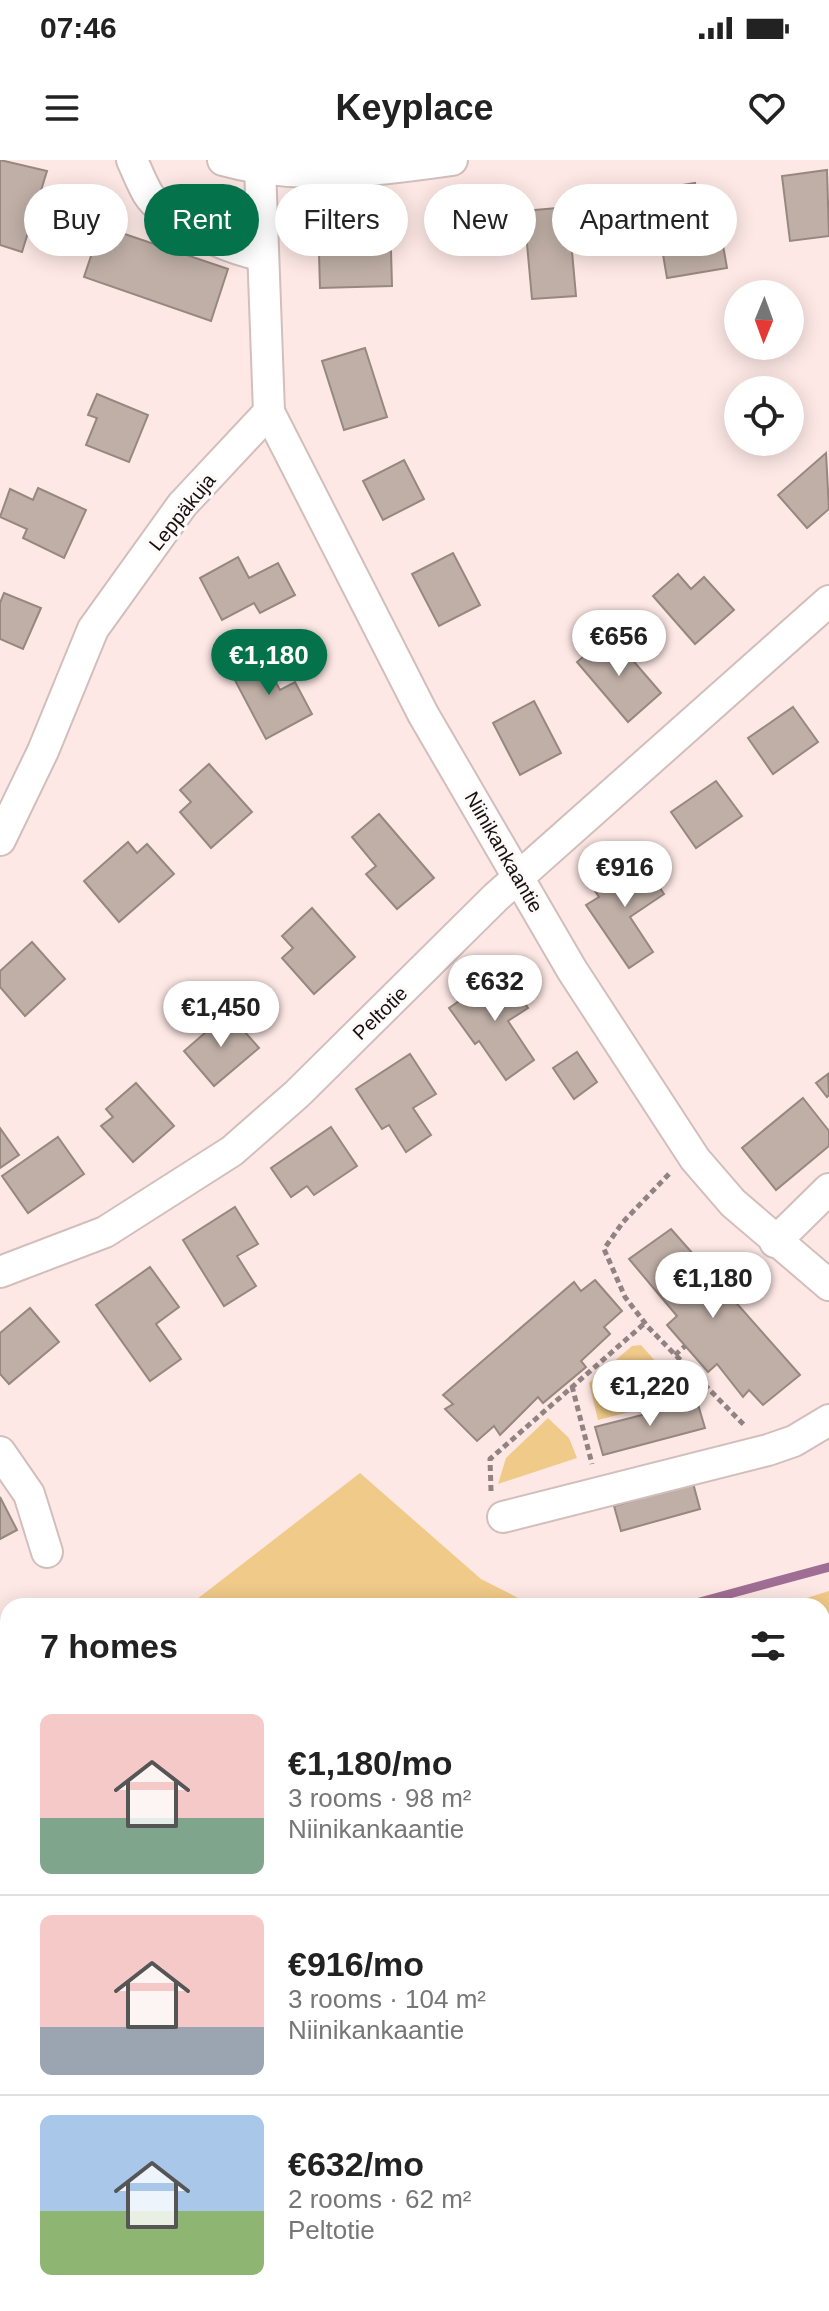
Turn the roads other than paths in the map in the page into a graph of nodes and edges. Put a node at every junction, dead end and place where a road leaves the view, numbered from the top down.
1 (132, 160) edge
2 (223, 160) edge
3 (452, 160) edge
4 (260, 167) junction
5 (262, 255) junction
6 (269, 412) junction
7 (829, 601) edge
8 (0, 840) edge
9 (519, 877) junction
10 (829, 1189) edge
11 (775, 1242) junction
12 (0, 1272) edge
13 (829, 1285) edge
14 (829, 1420) edge
15 (0, 1452) edge
16 (503, 1517) road end
17 (47, 1552) dead end

1 - 5 street
2 - 4 street
3 - 4 street
4 - 5 street
5 - 6 street
6 - 8 street, Leppäkuja
6 - 9 street, Niinikankaantie
7 - 9 street, Peltotie
9 - 11 street, Niinikankaantie
9 - 12 street, Peltotie
10 - 11 street
11 - 13 street, Niinikankaantie
14 - 16 street
15 - 17 street

